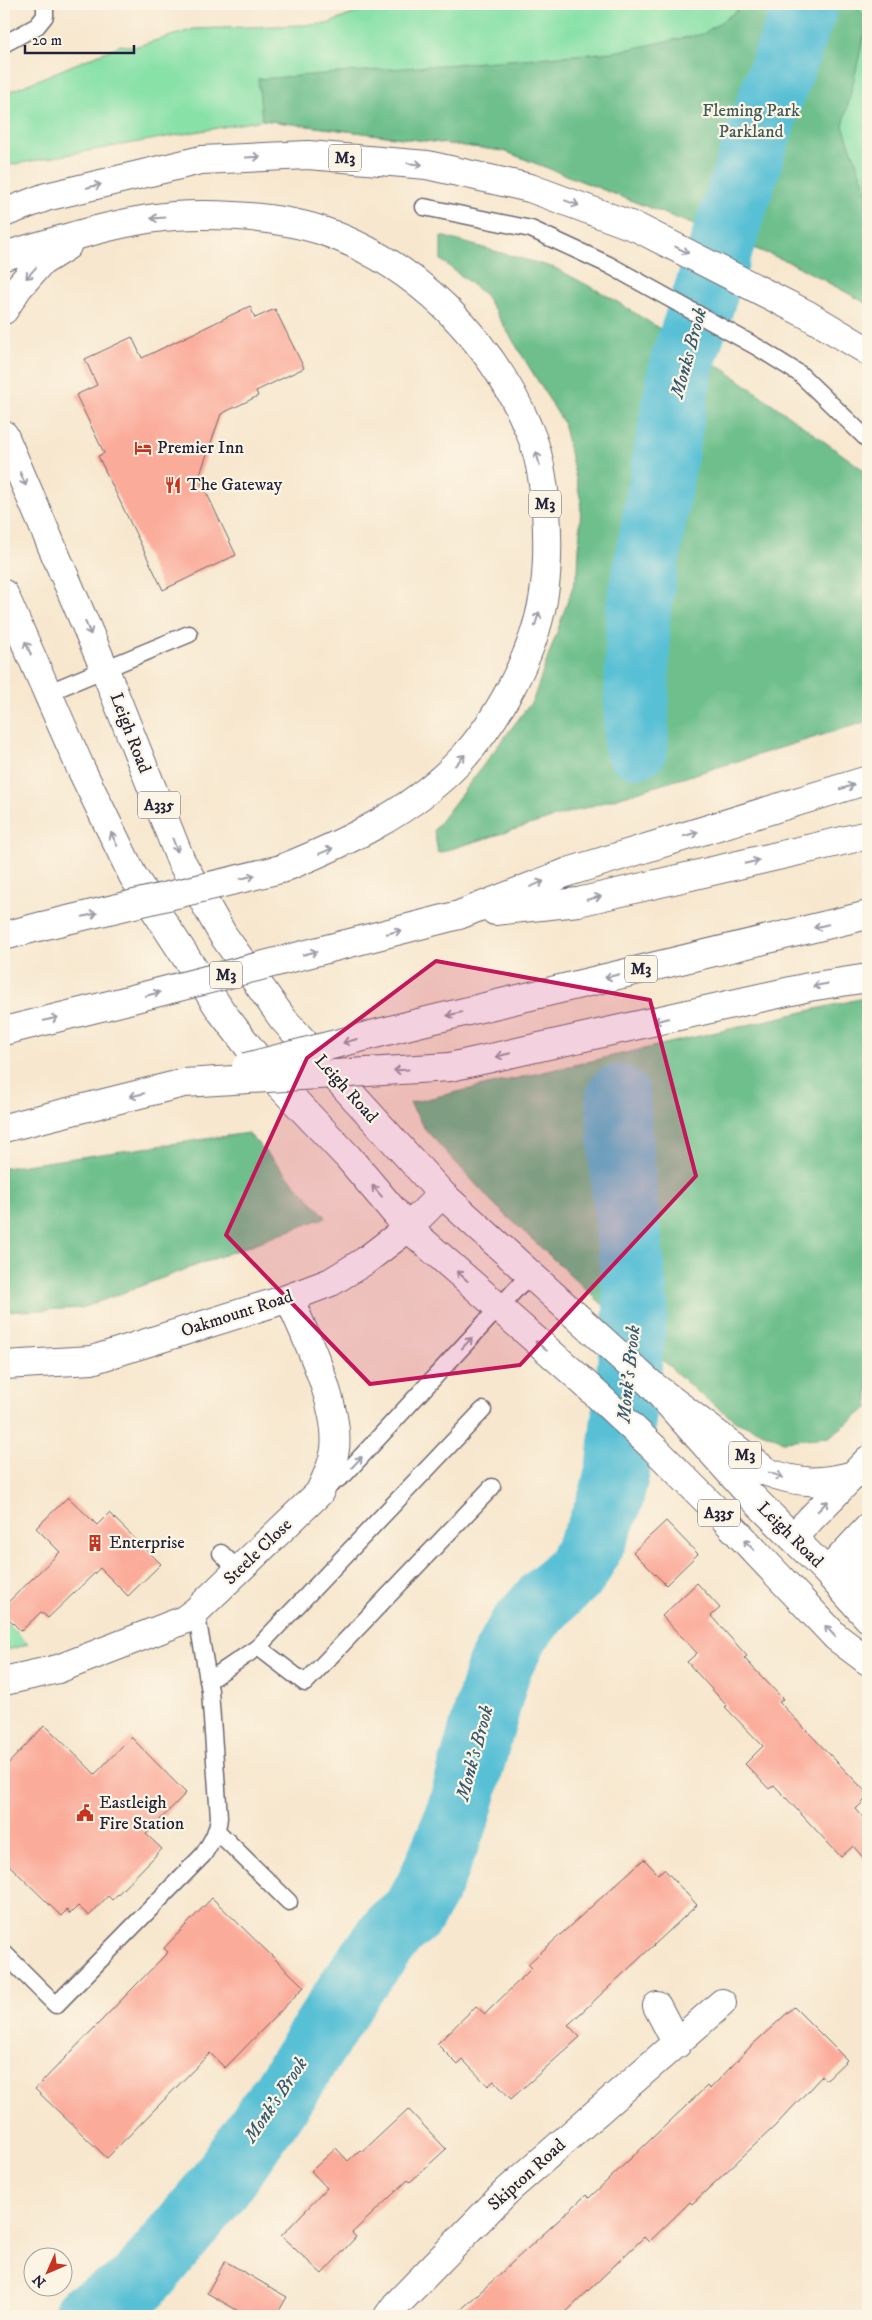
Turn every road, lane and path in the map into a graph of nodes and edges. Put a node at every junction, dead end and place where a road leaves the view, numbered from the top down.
1 (45, 4) edge
2 (4, 44) edge
3 (4, 193) edge
4 (46, 197) junction
5 (424, 206) dead end
6 (4, 212) edge
7 (85, 234) junction
8 (4, 256) edge
9 (4, 310) edge
10 (863, 352) edge
11 (4, 435) edge
12 (868, 440) edge
13 (4, 594) edge
14 (189, 634) dead end
15 (106, 670) junction
16 (47, 693) junction
17 (868, 780) edge
18 (868, 835) edge
19 (868, 914) edge
20 (459, 915) junction
21 (4, 936) edge
22 (868, 978) edge
23 (4, 1031) edge
24 (184, 1083) junction
25 (4, 1128) edge
26 (442, 1194) junction
27 (408, 1228) junction
28 (528, 1275) junction
29 (289, 1298) junction
30 (499, 1308) junction
31 (4, 1365) edge
32 (652, 1385) junction
33 (483, 1410) dead end
34 (861, 1468) edge
35 (492, 1487) dead end
36 (319, 1493) junction
37 (868, 1528) edge
38 (793, 1537) junction
39 (868, 1552) edge
40 (827, 1572) junction
41 (783, 1580) junction
42 (196, 1611) junction
43 (864, 1613) edge
44 (258, 1647) junction
45 (868, 1661) edge
46 (4, 1681) edge
47 (208, 1681) junction
48 (217, 1831) junction
49 (289, 1902) dead end
50 (4, 1953) edge
51 (722, 2003) dead end
52 (657, 2006) dead end
53 (677, 2044) junction
54 (388, 2316) edge

1 - 2 lane
3 - 4 main road, M3
4 - 6 main road, M3
4 -> 10 main road, M3
5 - 12 lane
7 - 8 main road, M3
7 -> 9 main road, M3
21 -> 7 main road, M3, bridge
11 -> 15 main road, Leigh Road / A335
16 -> 13 main road, Leigh Road / A335
14 - 15 lane
15 - 16 lane
15 -> 26 main road, Leigh Road / A335
27 -> 16 main road, Leigh Road / A335
20 -> 17 main road, M3
20 -> 18 main road, M3
19 -> 24 main road, M3, bridge
23 -> 20 main road, M3, bridge
22 -> 24 main road, M3, bridge
24 -> 25 main road, M3
26 - 27 main road, Oakmount Road
26 - 28 main road, Leigh Road / A335
27 - 29 main road, Oakmount Road
30 -> 27 main road, Leigh Road / A335
28 - 30 lane
28 - 32 main road, Leigh Road / A335
29 - 31 main road, Oakmount Road
29 - 36 main road, Steele Close
36 -> 30 lane
41 -> 30 main road, Leigh Road / A335
32 -> 34 main road, M3
32 - 38 main road, Leigh Road / A335
33 - 44 lane
38 -> 34 main road, M3
35 - 44 lane
36 - 42 main road, Steele Close
37 - 40 main road
38 - 40 main road, Leigh Road / A335
38 - 41 main road
39 - 43 main road
40 - 41 main road
40 - 43 main road, Leigh Road / A335
45 -> 41 main road, Leigh Road / A335
42 - 46 main road, Steele Close
42 - 47 lane
44 - 47 lane
47 - 48 lane
48 - 49 lane
48 - 50 lane
51 - 53 main road, Skipton Road
52 - 53 main road
53 - 54 main road, Skipton Road

